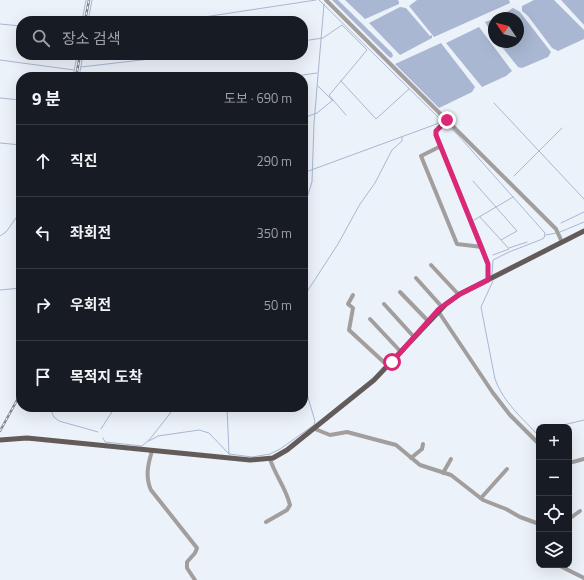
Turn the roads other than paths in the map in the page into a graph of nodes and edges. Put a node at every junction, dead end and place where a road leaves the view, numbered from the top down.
1 (326, 0) edge
2 (447, 120) junction
3 (441, 146) junction
4 (584, 231) edge
5 (562, 242) junction
6 (482, 247) junction
7 (431, 265) dead end
8 (416, 278) dead end
9 (488, 280) junction
10 (400, 292) dead end
11 (353, 295) dead end
12 (459, 295) junction
13 (384, 304) dead end
14 (440, 309) junction
15 (370, 319) dead end
16 (428, 321) junction
17 (414, 337) junction
18 (401, 352) junction
19 (388, 366) junction
20 (315, 429) junction
21 (0, 440) edge
22 (536, 441) edge
23 (423, 444) dead end
24 (152, 451) junction
25 (411, 458) junction
26 (270, 459) junction
27 (452, 459) dead end
28 (584, 459) edge
29 (572, 462) edge
30 (507, 469) dead end
31 (443, 473) junction
32 (481, 498) junction
33 (580, 511) dead end
34 (572, 517) edge
35 (266, 522) dead end
36 (536, 523) edge
37 (564, 568) edge
38 (584, 578) edge
39 (195, 580) edge

1 - 2 street
2 - 3 street
2 - 5 street
3 - 6 street
3 - 6 street
4 - 5 main road
5 - 9 main road
6 - 9 street
7 - 12 street
8 - 14 street
9 - 12 main road
10 - 16 street
11 - 19 street
12 - 14 main road
13 - 17 street
14 - 16 main road
14 - 22 street
15 - 18 street
16 - 17 main road
17 - 18 main road
18 - 19 main road
19 - 20 main road
20 - 25 street
20 - 26 main road
21 - 24 main road
23 - 25 street
24 - 26 main road
24 - 39 street
25 - 31 street
26 - 35 street
27 - 31 street
28 - 29 street
30 - 32 street
31 - 32 street
32 - 36 street
33 - 34 street
37 - 38 street

